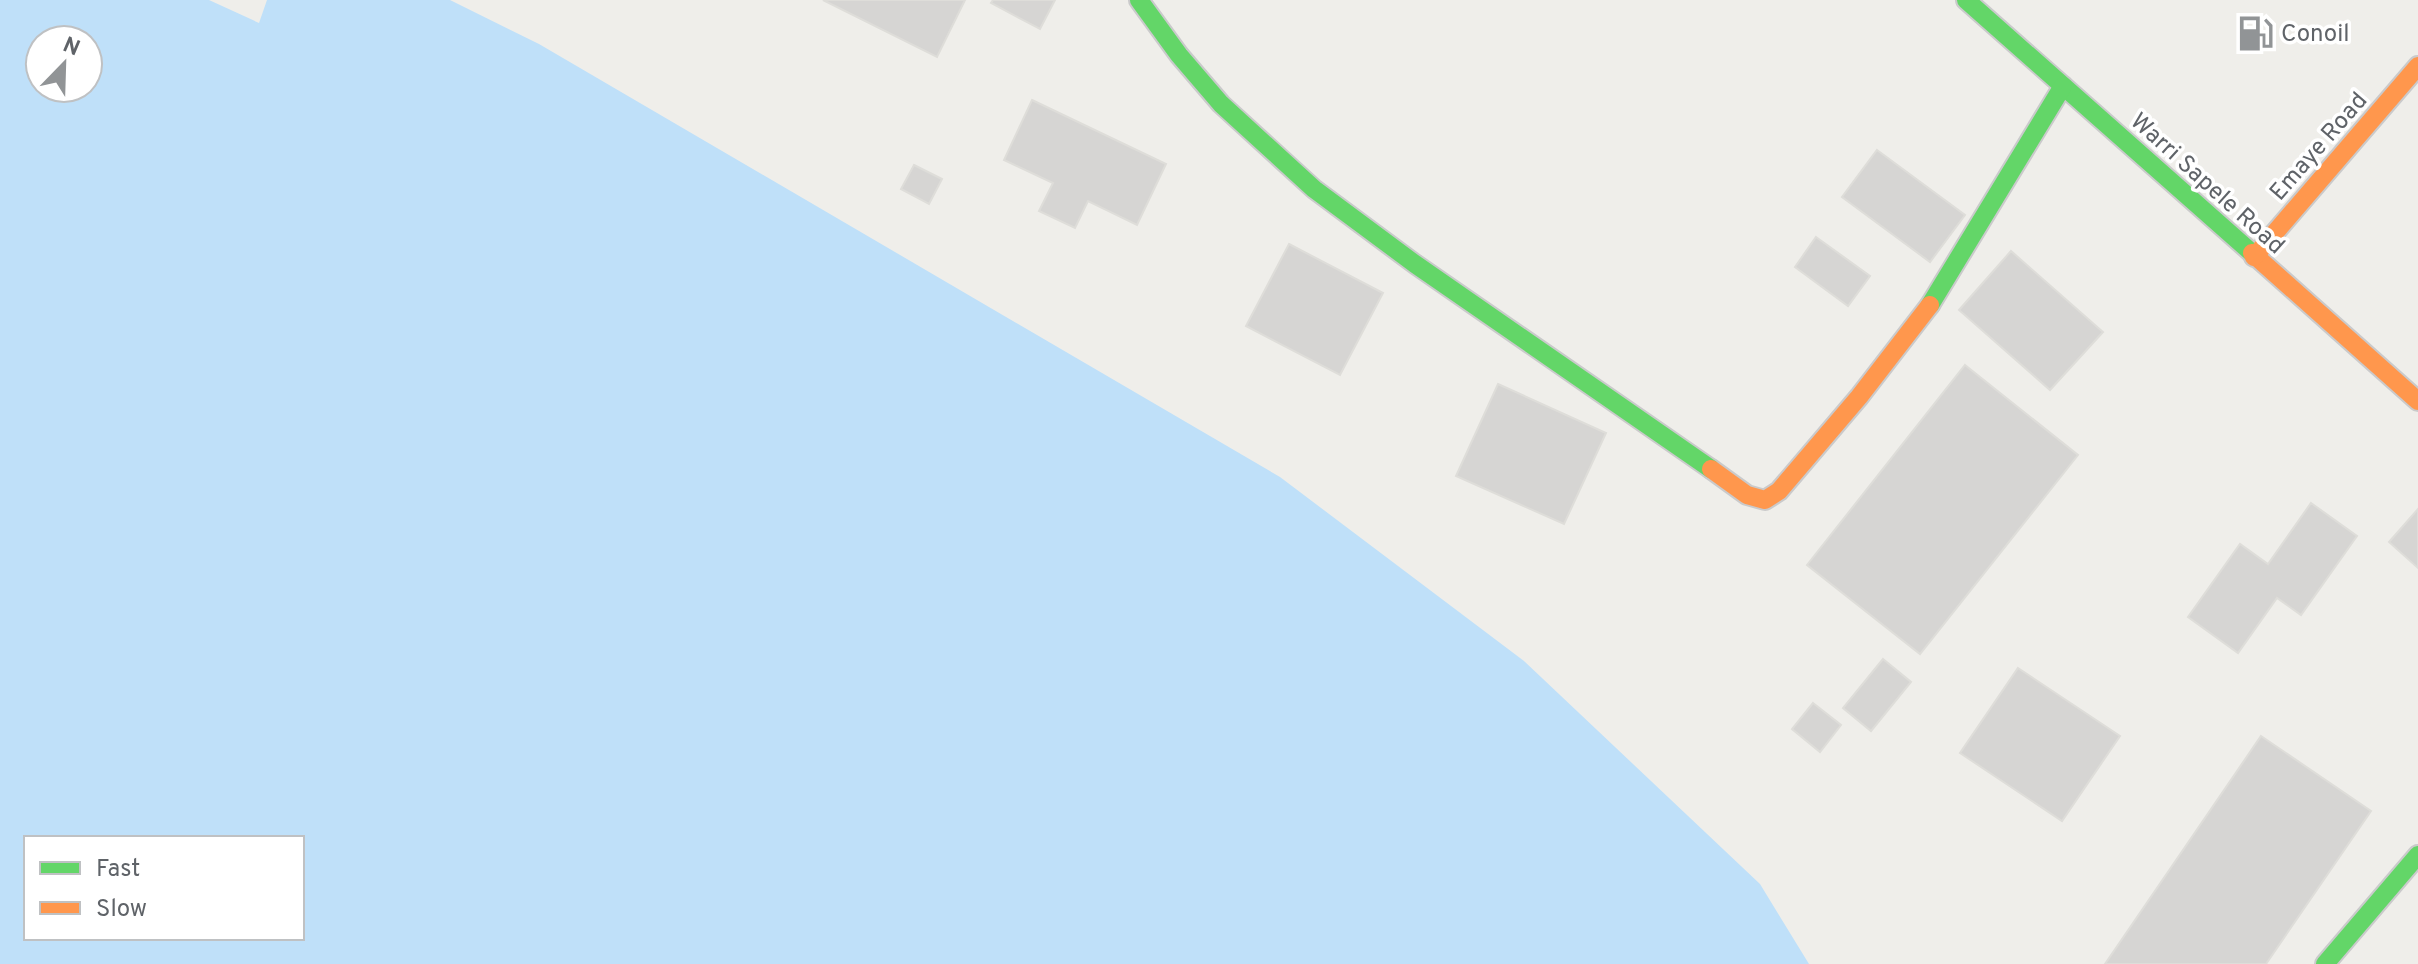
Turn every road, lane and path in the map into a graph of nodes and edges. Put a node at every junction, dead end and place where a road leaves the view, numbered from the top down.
1 (1139, 0) edge
2 (1966, 0) edge
3 (2418, 66) edge
4 (2063, 86) junction
5 (2254, 257) junction
6 (2418, 401) edge
7 (2418, 855) edge
8 (2325, 964) edge

1 - 4 street
2 - 4 street, Warri Sapele Road
3 - 5 street, Emaye Road
4 - 5 street, Warri Sapele Road
5 - 6 street, Warri Sapele Road
7 - 8 street

